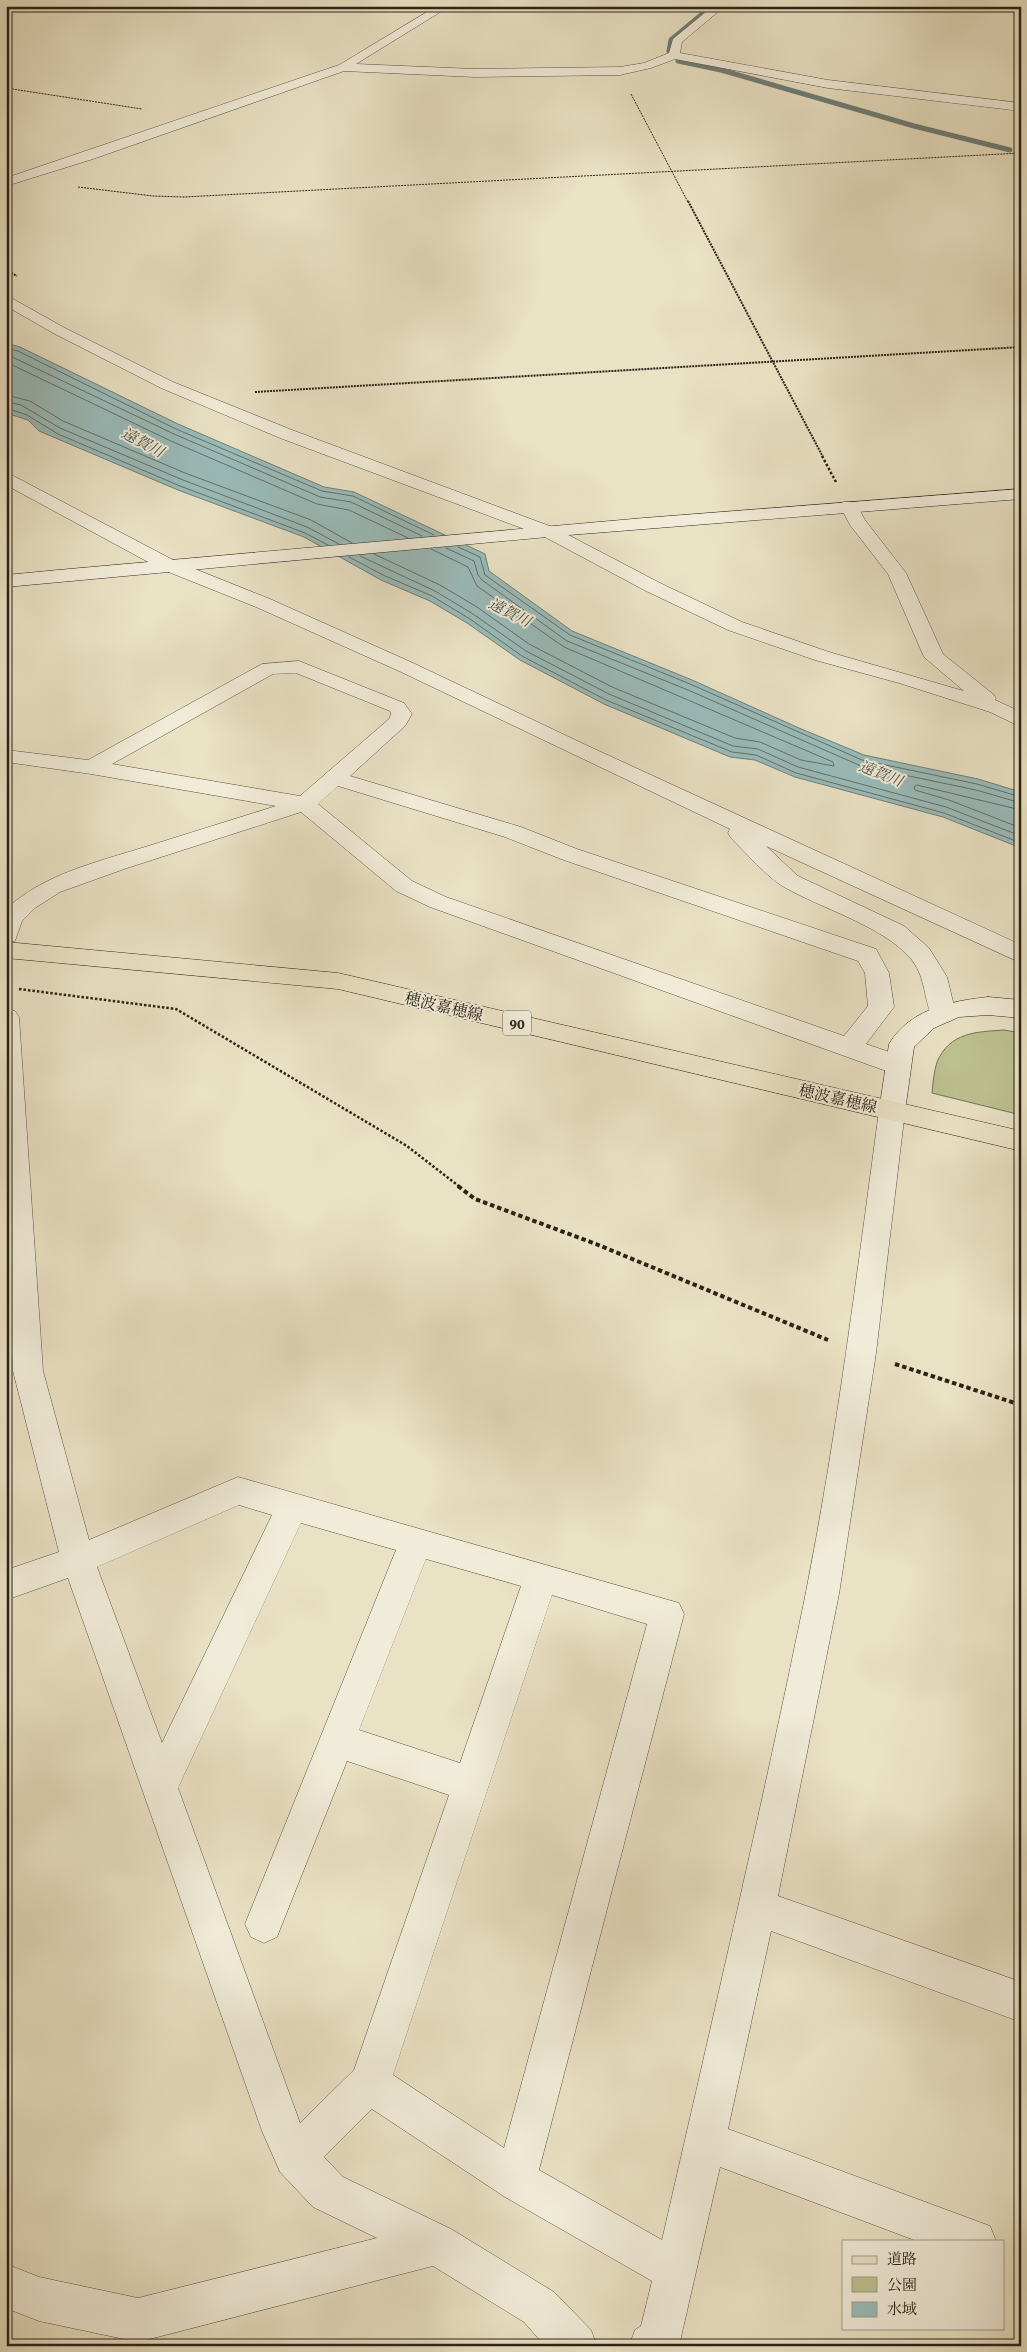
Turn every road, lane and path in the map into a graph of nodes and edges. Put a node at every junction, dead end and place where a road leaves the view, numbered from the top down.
1 (445, 6) edge
2 (720, 6) edge
3 (674, 55) junction
4 (343, 67) junction
5 (620, 71) junction
6 (6, 88) edge
7 (1021, 107) edge
8 (199, 118) junction
9 (1021, 153) edge
10 (671, 171) junction
11 (11, 180) edge
12 (6, 270) edge
13 (22, 278) dead end
14 (6, 299) edge
15 (1021, 347) edge
16 (772, 361) junction
17 (255, 392) dead end
18 (6, 476) edge
19 (1021, 494) edge
20 (849, 506) junction
21 (549, 532) junction
22 (168, 565) junction
23 (6, 582) edge
24 (997, 708) junction
25 (1021, 721) edge
26 (6, 756) edge
27 (91, 767) junction
28 (334, 778) junction
29 (305, 804) junction
30 (719, 816) junction
31 (6, 935) edge
32 (6, 950) edge
33 (1021, 955) edge
34 (16, 988) dead end
35 (1021, 1009) edge
36 (943, 1014) junction
37 (6, 1017) edge
38 (850, 1047) junction
39 (898, 1065) junction
40 (892, 1111) junction
41 (1021, 1140) edge
42 (11, 1156) edge
43 (14, 1254) edge
44 (860, 1353) junction
45 (1021, 1405) edge
46 (292, 1507) junction
47 (416, 1542) junction
48 (78, 1560) junction
49 (541, 1577) junction
50 (6, 1585) edge
51 (337, 1740) junction
52 (471, 1784) junction
53 (159, 1788) junction
54 (756, 1907) junction
55 (264, 1924) dead end
56 (1021, 2002) edge
57 (370, 2083) junction
58 (705, 2141) junction
59 (295, 2157) junction
60 (516, 2180) junction
61 (972, 2240) edge
62 (436, 2244) junction
63 (676, 2271) junction
64 (6, 2286) edge
65 (575, 2346) edge
66 (651, 2346) edge

1 - 4 street
2 - 3 street
3 - 5 street
3 - 7 street
4 - 5 street
4 - 8 street
5 - 10 path
6 - 8 path
8 - 11 street
9 - 10 path
10 - 11 path
10 - 16 path
12 - 13 path
14 - 21 street
15 - 16 path
16 - 17 path
16 - 20 path
18 - 22 street
19 - 20 street
20 - 21 street
20 - 24 street
21 - 22 street
21 - 24 street
22 - 23 street
22 - 30 street
24 - 25 street
26 - 27 street
27 - 28 street
27 - 29 street
28 - 29 street
28 - 38 street
29 - 31 street
29 - 38 street
30 - 33 street
30 - 36 street
32 - 40 main road, 穂波嘉穂線 / 90
34 - 44 path
35 - 36 street
36 - 39 street
37 - 42 street
38 - 39 street
39 - 40 street
40 - 41 main road, 穂波嘉穂線 / 90
40 - 44 street
42 - 43 street
43 - 48 street
44 - 45 path
44 - 54 street
46 - 47 street
46 - 48 street
46 - 53 street
47 - 49 street
47 - 51 street
48 - 50 street
48 - 53 street
49 - 52 street
49 - 60 street
51 - 52 street
51 - 55 street
52 - 57 street
53 - 59 street
54 - 56 street
54 - 58 street
57 - 59 street
57 - 60 street
58 - 61 street
58 - 63 street
59 - 62 street
60 - 63 street
62 - 64 street
62 - 65 street
63 - 66 street

